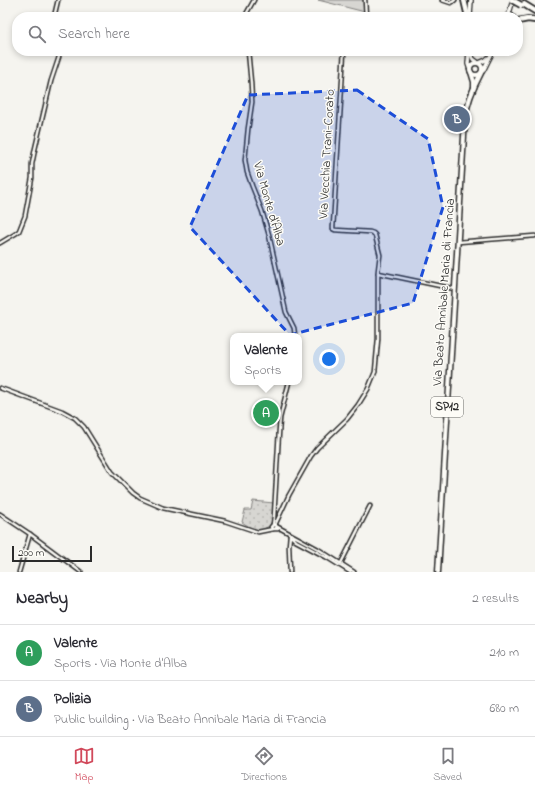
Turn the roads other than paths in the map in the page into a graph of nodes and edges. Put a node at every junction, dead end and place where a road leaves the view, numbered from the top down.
1 (58, 0) edge
2 (254, 0) edge
3 (365, 0) edge
4 (442, 0) edge
5 (455, 0) edge
6 (464, 0) edge
7 (471, 0) edge
8 (513, 0) edge
9 (522, 2) edge
10 (535, 11) edge
11 (55, 12) edge
12 (248, 12) edge
13 (366, 12) edge
14 (468, 12) edge
15 (470, 12) edge
16 (510, 12) edge
17 (523, 20) edge
18 (535, 20) edge
19 (59, 56) edge
20 (248, 56) edge
21 (344, 56) edge
22 (469, 56) edge
23 (472, 56) edge
24 (490, 56) joint
25 (478, 62) junction
26 (470, 71) junction
27 (482, 72) junction
28 (474, 87) junction
29 (535, 236) edge
30 (458, 242) junction
31 (0, 243) edge
32 (378, 273) junction
33 (455, 290) junction
34 (295, 333) edge
35 (288, 385) edge
36 (0, 388) edge
37 (370, 506) dead end
38 (0, 514) edge
39 (280, 516) junction
40 (274, 517) junction
41 (274, 527) junction
42 (30, 534) junction
43 (290, 535) junction
44 (341, 564) junction
45 (19, 572) edge
46 (81, 572) edge
47 (290, 572) edge
48 (350, 572) edge
49 (354, 572) edge
50 (438, 572) edge

1 - 11 street
2 - 12 street
3 - 13 street
4 - 5 street
6 - 14 highway
7 - 15 main road
8 - 9 highway, bridge
8 - 16 main road
9 - 10 highway
17 - 18 highway
19 - 31 street
20 - 34 street, Via Monte d'Alba
21 - 32 street, Via Vecchia Trani-Corato
22 - 26 main road
23 - 25 main road
24 - 25 main road
24 - 27 main road
25 - 26 main road
25 - 27 main road
26 - 27 main road
26 - 28 main road
27 - 28 main road, Via Beato Annibale Maria di Francia / SP12
28 - 30 main road, Via Beato Annibale Maria di Francia / SP12
29 - 30 street
30 - 33 main road, Via Beato Annibale Maria di Francia / SP12
32 - 33 street
32 - 39 street, Via Vecchia Trani-Corato
33 - 50 main road, Via Beato Annibale Maria di Francia / SP12
35 - 40 street
36 - 41 street
37 - 44 street
38 - 42 street
39 - 40 street
39 - 41 street, Via Vecchia Trani-Corato
40 - 41 street
41 - 43 street
42 - 45 street
42 - 46 street
43 - 44 street
43 - 47 street
44 - 48 street
44 - 49 street

